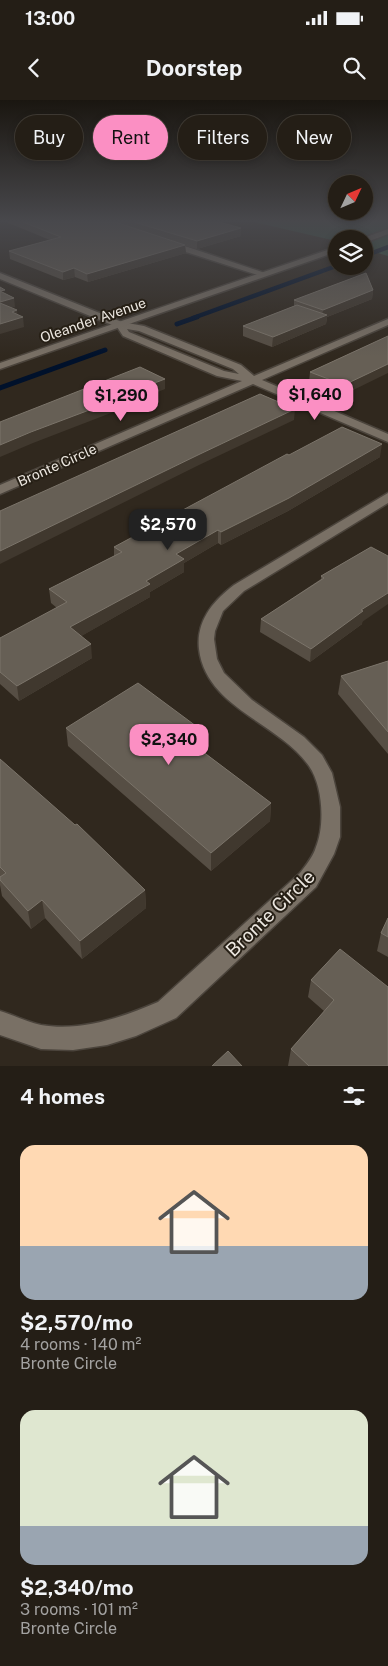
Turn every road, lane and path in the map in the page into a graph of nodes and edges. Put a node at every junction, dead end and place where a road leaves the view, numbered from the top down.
1 (242, 267) edge
2 (284, 267) edge
3 (264, 274) junction
4 (0, 276) edge
5 (388, 322) edge
6 (120, 325) junction
7 (0, 366) edge
8 (252, 380) junction
9 (388, 438) edge
10 (0, 490) edge
11 (388, 497) edge
12 (0, 1023) edge

1 - 3 street
2 - 3 street, Oleander Avenue
3 - 6 street, Oleander Avenue
4 - 6 street
5 - 8 street, Bronte Circle
6 - 7 street, Oleander Avenue
6 - 8 street
8 - 9 street
8 - 10 street, Bronte Circle
11 - 12 street, Bronte Circle

